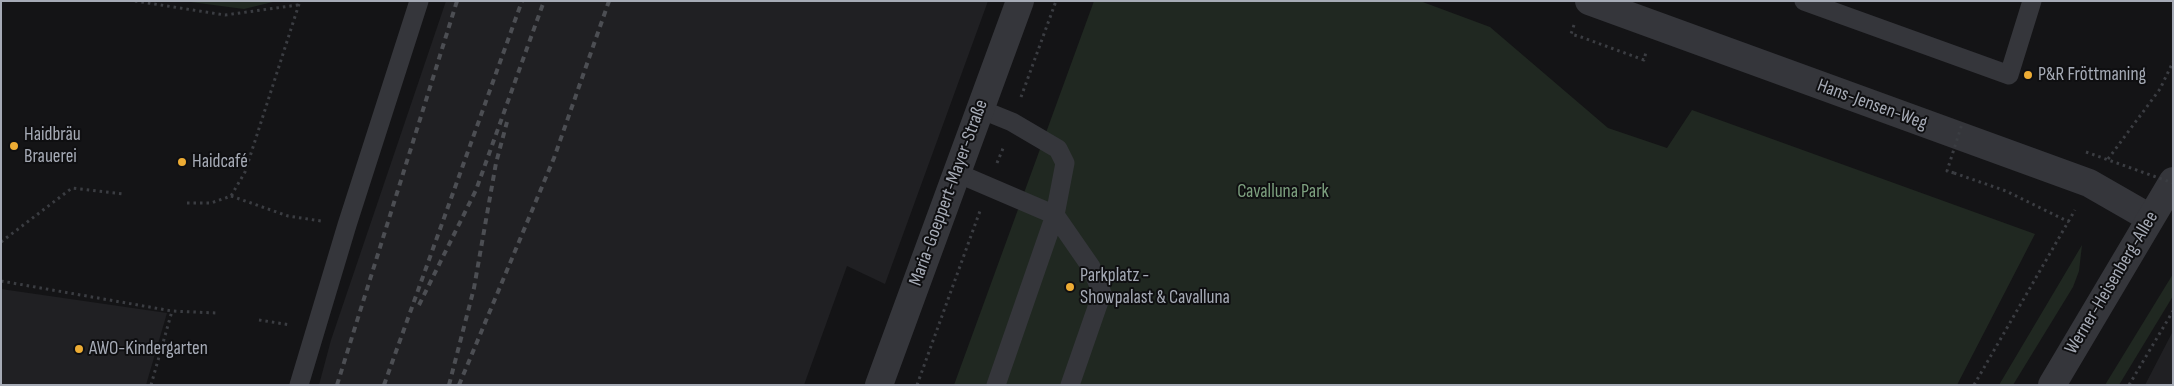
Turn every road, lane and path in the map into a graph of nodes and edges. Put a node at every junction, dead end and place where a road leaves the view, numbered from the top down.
1 (136, 1) edge
2 (419, 1) edge
3 (1020, 1) edge
4 (1588, 1) edge
5 (1804, 1) edge
6 (2032, 1) edge
7 (299, 3) edge
8 (1581, 37) dead end
9 (1635, 56) dead end
10 (2173, 62) edge
11 (980, 110) junction
12 (1962, 124) dead end
13 (2086, 152) dead end
14 (957, 173) junction
15 (2173, 182) edge
16 (2089, 183) junction
17 (124, 194) dead end
18 (231, 196) junction
19 (187, 204) dead end
20 (1055, 215) junction
21 (2150, 218) junction
22 (316, 220) dead end
23 (2070, 222) junction
24 (1, 242) edge
25 (1, 281) edge
26 (172, 311) junction
27 (2173, 311) edge
28 (216, 313) dead end
29 (151, 385) edge
30 (299, 385) edge
31 (879, 385) edge
32 (996, 385) edge
33 (1070, 385) edge
34 (1974, 385) edge
35 (2052, 385) edge
36 (2129, 385) edge

1 - 7 path
2 - 30 lane
3 - 11 street, Maria-Goeppert-Mayer-Straße
4 - 16 street, Hans-Jensen-Weg
5 - 6 lane
7 - 18 path
8 - 9 path
10 - 16 path
11 - 14 street, Maria-Goeppert-Mayer-Straße
11 - 20 lane
12 - 23 path, bridge
13 - 15 path, bridge
14 - 20 lane
14 - 31 street, Maria-Goeppert-Mayer-Straße
15 - 21 street, Werner-Heisenberg-Allee
16 - 21 street, Hans-Jensen-Weg
16 - 23 path
17 - 24 path
18 - 19 path
18 - 22 path
20 - 32 lane
20 - 33 lane
21 - 35 street, Werner-Heisenberg-Allee
23 - 34 path
25 - 26 path
26 - 28 path
26 - 29 path
27 - 36 path

